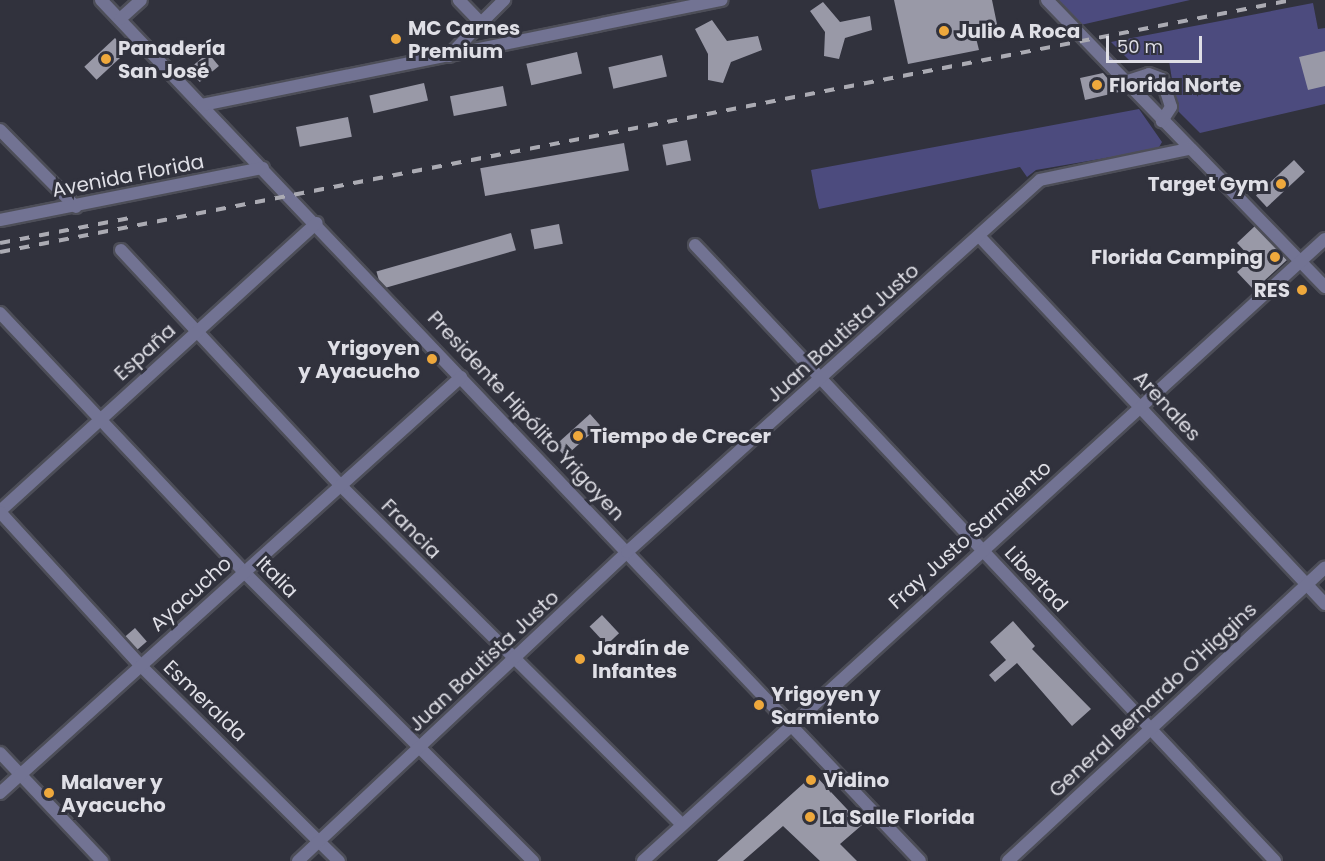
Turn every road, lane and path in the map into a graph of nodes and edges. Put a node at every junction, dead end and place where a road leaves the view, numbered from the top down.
1 (101, 0) edge
2 (141, 0) edge
3 (459, 0) edge
4 (504, 0) edge
5 (722, 0) edge
6 (1047, 0) edge
7 (120, 20) junction
8 (481, 23) junction
9 (449, 56) junction
10 (1125, 82) junction
11 (202, 105) junction
12 (1162, 122) junction
13 (0, 129) edge
14 (1188, 149) junction
15 (263, 168) junction
16 (76, 207) junction
17 (0, 220) edge
18 (317, 223) junction
19 (979, 236) junction
20 (1325, 239) edge
21 (695, 245) dead end
22 (121, 250) dead end
23 (1300, 261) junction
24 (1325, 287) edge
25 (0, 313) edge
26 (198, 331) junction
27 (461, 377) junction
28 (820, 380) junction
29 (1142, 408) junction
30 (102, 418) junction
31 (340, 484) junction
32 (0, 512) edge
33 (981, 549) junction
34 (627, 552) junction
35 (1325, 567) edge
36 (244, 572) junction
37 (1306, 584) junction
38 (1325, 604) edge
39 (513, 660) junction
40 (141, 666) junction
41 (791, 725) junction
42 (1150, 729) junction
43 (420, 749) junction
44 (0, 753) edge
45 (19, 774) junction
46 (0, 793) edge
47 (682, 825) junction
48 (320, 841) junction
49 (98, 860) edge
50 (298, 861) edge
51 (339, 861) edge
52 (533, 861) edge
53 (643, 861) edge
54 (920, 861) edge
55 (1008, 861) edge
56 (1275, 861) edge

1 - 7 street, Presidente Hipólito Yrigoyen
2 - 7 street
3 - 8 street
4 - 8 street
5 - 9 street
6 - 10 street
7 - 11 street, Presidente Hipólito Yrigoyen
8 - 9 street
9 - 11 street
10 - 12 street
10 - 12 street
11 - 15 street, Presidente Hipólito Yrigoyen
12 - 14 street
13 - 16 street
14 - 19 street, Juan Bautista Justo
14 - 23 street
15 - 16 street, Avenida Florida
15 - 18 street, Presidente Hipólito Yrigoyen
16 - 17 street, Avenida Florida
18 - 26 street, España
18 - 27 street, Presidente Hipólito Yrigoyen
19 - 28 street, Juan Bautista Justo
19 - 29 street, Arenales
20 - 23 street, Fray Justo Sarmiento
21 - 28 street, Libertad
22 - 26 street, Francia
23 - 24 street
23 - 29 street, Fray Justo Sarmiento
25 - 30 street, Italia
26 - 30 street, España
26 - 31 street, Francia
27 - 31 street, Ayacucho
27 - 34 street, Presidente Hipólito Yrigoyen
28 - 33 street, Libertad
28 - 34 street, Juan Bautista Justo
29 - 33 street, Fray Justo Sarmiento
29 - 37 street, Arenales
30 - 32 street, España
30 - 36 street, Italia
31 - 36 street, Ayacucho
31 - 39 street, Francia
32 - 40 street, Esmeralda
33 - 41 street, Fray Justo Sarmiento
33 - 42 street, Libertad
34 - 39 street, Juan Bautista Justo
34 - 41 street, Presidente Hipólito Yrigoyen
35 - 37 street, General Bernardo O'Higgins
36 - 40 street, Ayacucho
36 - 43 street, Italia
37 - 38 street, Arenales
37 - 42 street, General Bernardo O'Higgins
39 - 43 street, Juan Bautista Justo
39 - 47 street, Francia
40 - 45 street, Ayacucho
40 - 48 street, Esmeralda
41 - 47 street, Fray Justo Sarmiento
41 - 54 street, Presidente Hipólito Yrigoyen
42 - 55 street, General Bernardo O'Higgins
42 - 56 street, Libertad
43 - 48 street, Juan Bautista Justo
43 - 52 street, Italia
44 - 45 street
45 - 46 street, Ayacucho
45 - 49 street
47 - 53 street, Fray Justo Sarmiento
48 - 50 street, Juan Bautista Justo
48 - 51 street, Esmeralda

